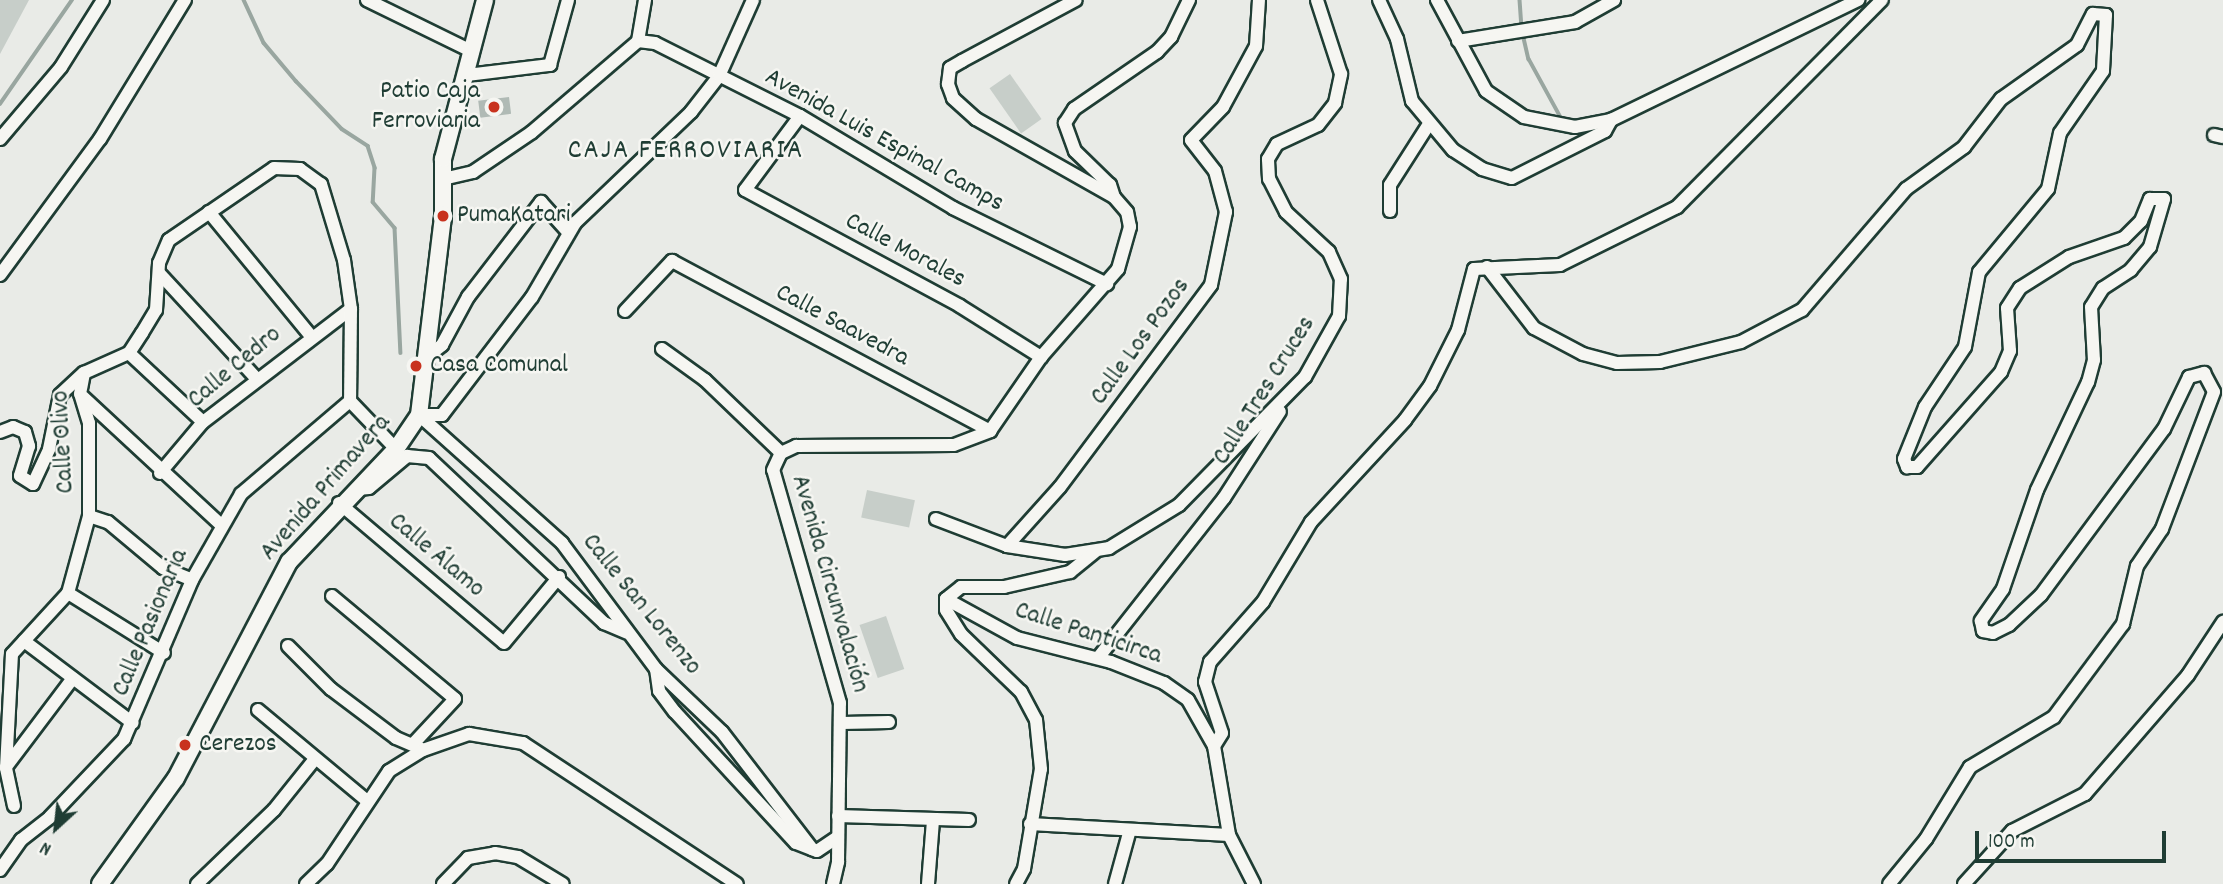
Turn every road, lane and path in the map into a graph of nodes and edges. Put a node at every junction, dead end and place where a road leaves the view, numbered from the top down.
1 (103, 0) edge
2 (186, 0) edge
3 (367, 0) edge
4 (485, 0) edge
5 (568, 0) edge
6 (645, 0) edge
7 (753, 0) edge
8 (1076, 0) edge
9 (1189, 0) edge
10 (1259, 0) edge
11 (1317, 0) edge
12 (1379, 0) edge
13 (1437, 0) edge
14 (1614, 0) edge
15 (1858, 0) edge
16 (1882, 0) edge
17 (2095, 0) edge
18 (2092, 17) junction
19 (638, 41) junction
20 (1458, 41) junction
21 (473, 52) junction
22 (467, 75) junction
23 (719, 76) junction
24 (800, 116) junction
25 (1611, 120) junction
26 (1429, 124) junction
27 (0, 139) edge
28 (443, 179) junction
29 (1114, 197) junction
30 (1390, 211) dead end
31 (209, 212) junction
32 (568, 232) junction
33 (1487, 267) junction
34 (160, 274) junction
35 (0, 275) edge
36 (1107, 284) junction
37 (351, 309) junction
38 (625, 311) dead end
39 (310, 335) junction
40 (662, 349) dead end
41 (129, 353) junction
42 (428, 356) junction
43 (1041, 357) junction
44 (84, 373) junction
45 (256, 378) junction
46 (80, 394) junction
47 (350, 401) junction
48 (1283, 403) junction
49 (419, 415) junction
50 (203, 422) junction
51 (990, 431) junction
52 (0, 432) edge
53 (396, 449) junction
54 (781, 453) junction
55 (160, 473) junction
56 (354, 489) junction
57 (339, 503) junction
58 (89, 516) junction
59 (936, 519) dead end
60 (220, 524) junction
61 (1007, 546) junction
62 (1096, 552) junction
63 (559, 577) junction
64 (192, 580) junction
65 (68, 593) junction
66 (332, 596) dead end
67 (946, 599) junction
68 (2223, 622) edge
69 (627, 633) junction
70 (24, 641) junction
71 (288, 646) dead end
72 (164, 653) junction
73 (1098, 658) junction
74 (656, 669) junction
75 (73, 678) junction
76 (258, 710) dead end
77 (889, 722) dead end
78 (133, 723) junction
79 (842, 723) junction
80 (1214, 746) junction
81 (418, 747) junction
82 (315, 759) junction
83 (6, 768) junction
84 (366, 800) junction
85 (14, 806) dead end
86 (838, 816) junction
87 (933, 820) junction
88 (968, 820) dead end
89 (1030, 824) junction
90 (1129, 833) junction
91 (1229, 835) junction
92 (838, 837) junction
93 (812, 849) junction
94 (0, 870) edge
95 (100, 884) edge
96 (197, 884) edge
97 (306, 884) edge
98 (443, 884) edge
99 (563, 884) edge
100 (737, 884) edge
101 (833, 884) edge
102 (928, 884) edge
103 (1016, 884) edge
104 (1115, 884) edge
105 (1254, 884) edge
106 (1889, 884) edge
107 (1964, 884) edge

1 - 27 street
2 - 35 street
3 - 21 street
4 - 21 main road, Avenida Primavera
5 - 22 street
6 - 19 street
7 - 23 street
8 - 29 street
9 - 29 street
10 - 61 street, Calle Los Pozos
11 - 48 street, Calle Tres Cruces
12 - 26 street
13 - 20 street
14 - 20 street
15 - 25 street
16 - 33 street
17 - 18 street
18 - 33 street
18 - 106 street
19 - 23 street, Avenida Luis Espinal Camps
19 - 28 street
20 - 25 street
21 - 22 main road, Avenida Primavera
22 - 28 main road, Avenida Primavera
23 - 24 street, Avenida Luis Espinal Camps
23 - 32 street
24 - 36 street, Avenida Luis Espinal Camps
24 - 43 street, Calle Morales
25 - 26 street
26 - 30 street
28 - 42 main road, Avenida Primavera
29 - 36 street
31 - 34 street
31 - 37 street
31 - 39 street
32 - 42 street
32 - 49 street
33 - 80 street
34 - 41 street
34 - 45 street
36 - 43 street
37 - 39 street, Calle Cedro
37 - 47 street
38 - 51 street, Calle Saavedra
39 - 45 street, Calle Cedro
40 - 54 street
41 - 44 street, Calle Olivo
41 - 50 street
42 - 49 main road, Avenida Primavera
43 - 51 street
44 - 46 street, Calle Olivo
44 - 52 street
45 - 50 street, Calle Cedro
46 - 55 street
46 - 58 street, Calle Olivo
47 - 53 street
47 - 60 street, Calle Pasionaria
48 - 62 street
48 - 73 street, Calle Tres Cruces
49 - 53 main road, Avenida Primavera
49 - 69 street, Calle San Lorenzo
50 - 55 street, Calle Cedro
51 - 54 street, Avenida Circunvalación
53 - 56 main road, Avenida Primavera
54 - 79 street, Avenida Circunvalación
55 - 60 street
56 - 57 main road, Avenida Primavera
56 - 63 street
57 - 63 street, Calle Álamo
57 - 95 main road, Avenida Primavera
58 - 64 street
58 - 65 street, Calle Olivo
59 - 61 street
60 - 64 street, Calle Pasionaria
61 - 62 street
62 - 67 street
63 - 69 street
64 - 72 street, Calle Pasionaria
65 - 70 street, Calle Olivo
65 - 72 street
66 - 81 street
67 - 73 street, Calle Panticirca
67 - 89 street
68 - 107 street
69 - 74 street, Calle San Lorenzo
70 - 75 street
70 - 83 street, Calle Olivo
71 - 81 street
72 - 78 street, Calle Pasionaria
73 - 80 street, Calle Panticirca
74 - 93 street, Calle San Lorenzo
74 - 93 street
75 - 78 street
75 - 83 street
76 - 82 street
77 - 79 street
78 - 94 street, Calle Pasionaria
79 - 86 street, Avenida Circunvalación
80 - 91 street, Calle Panticirca
81 - 84 street
81 - 100 street
82 - 84 street
82 - 96 street
83 - 85 street, Calle Olivo
84 - 97 street
86 - 87 street
86 - 92 street, Avenida Circunvalación
87 - 88 street
87 - 102 street
89 - 90 street
89 - 103 street
90 - 91 street
90 - 104 street
91 - 105 street, Calle Panticirca
92 - 93 street
92 - 101 street, Avenida Circunvalación
98 - 99 street

